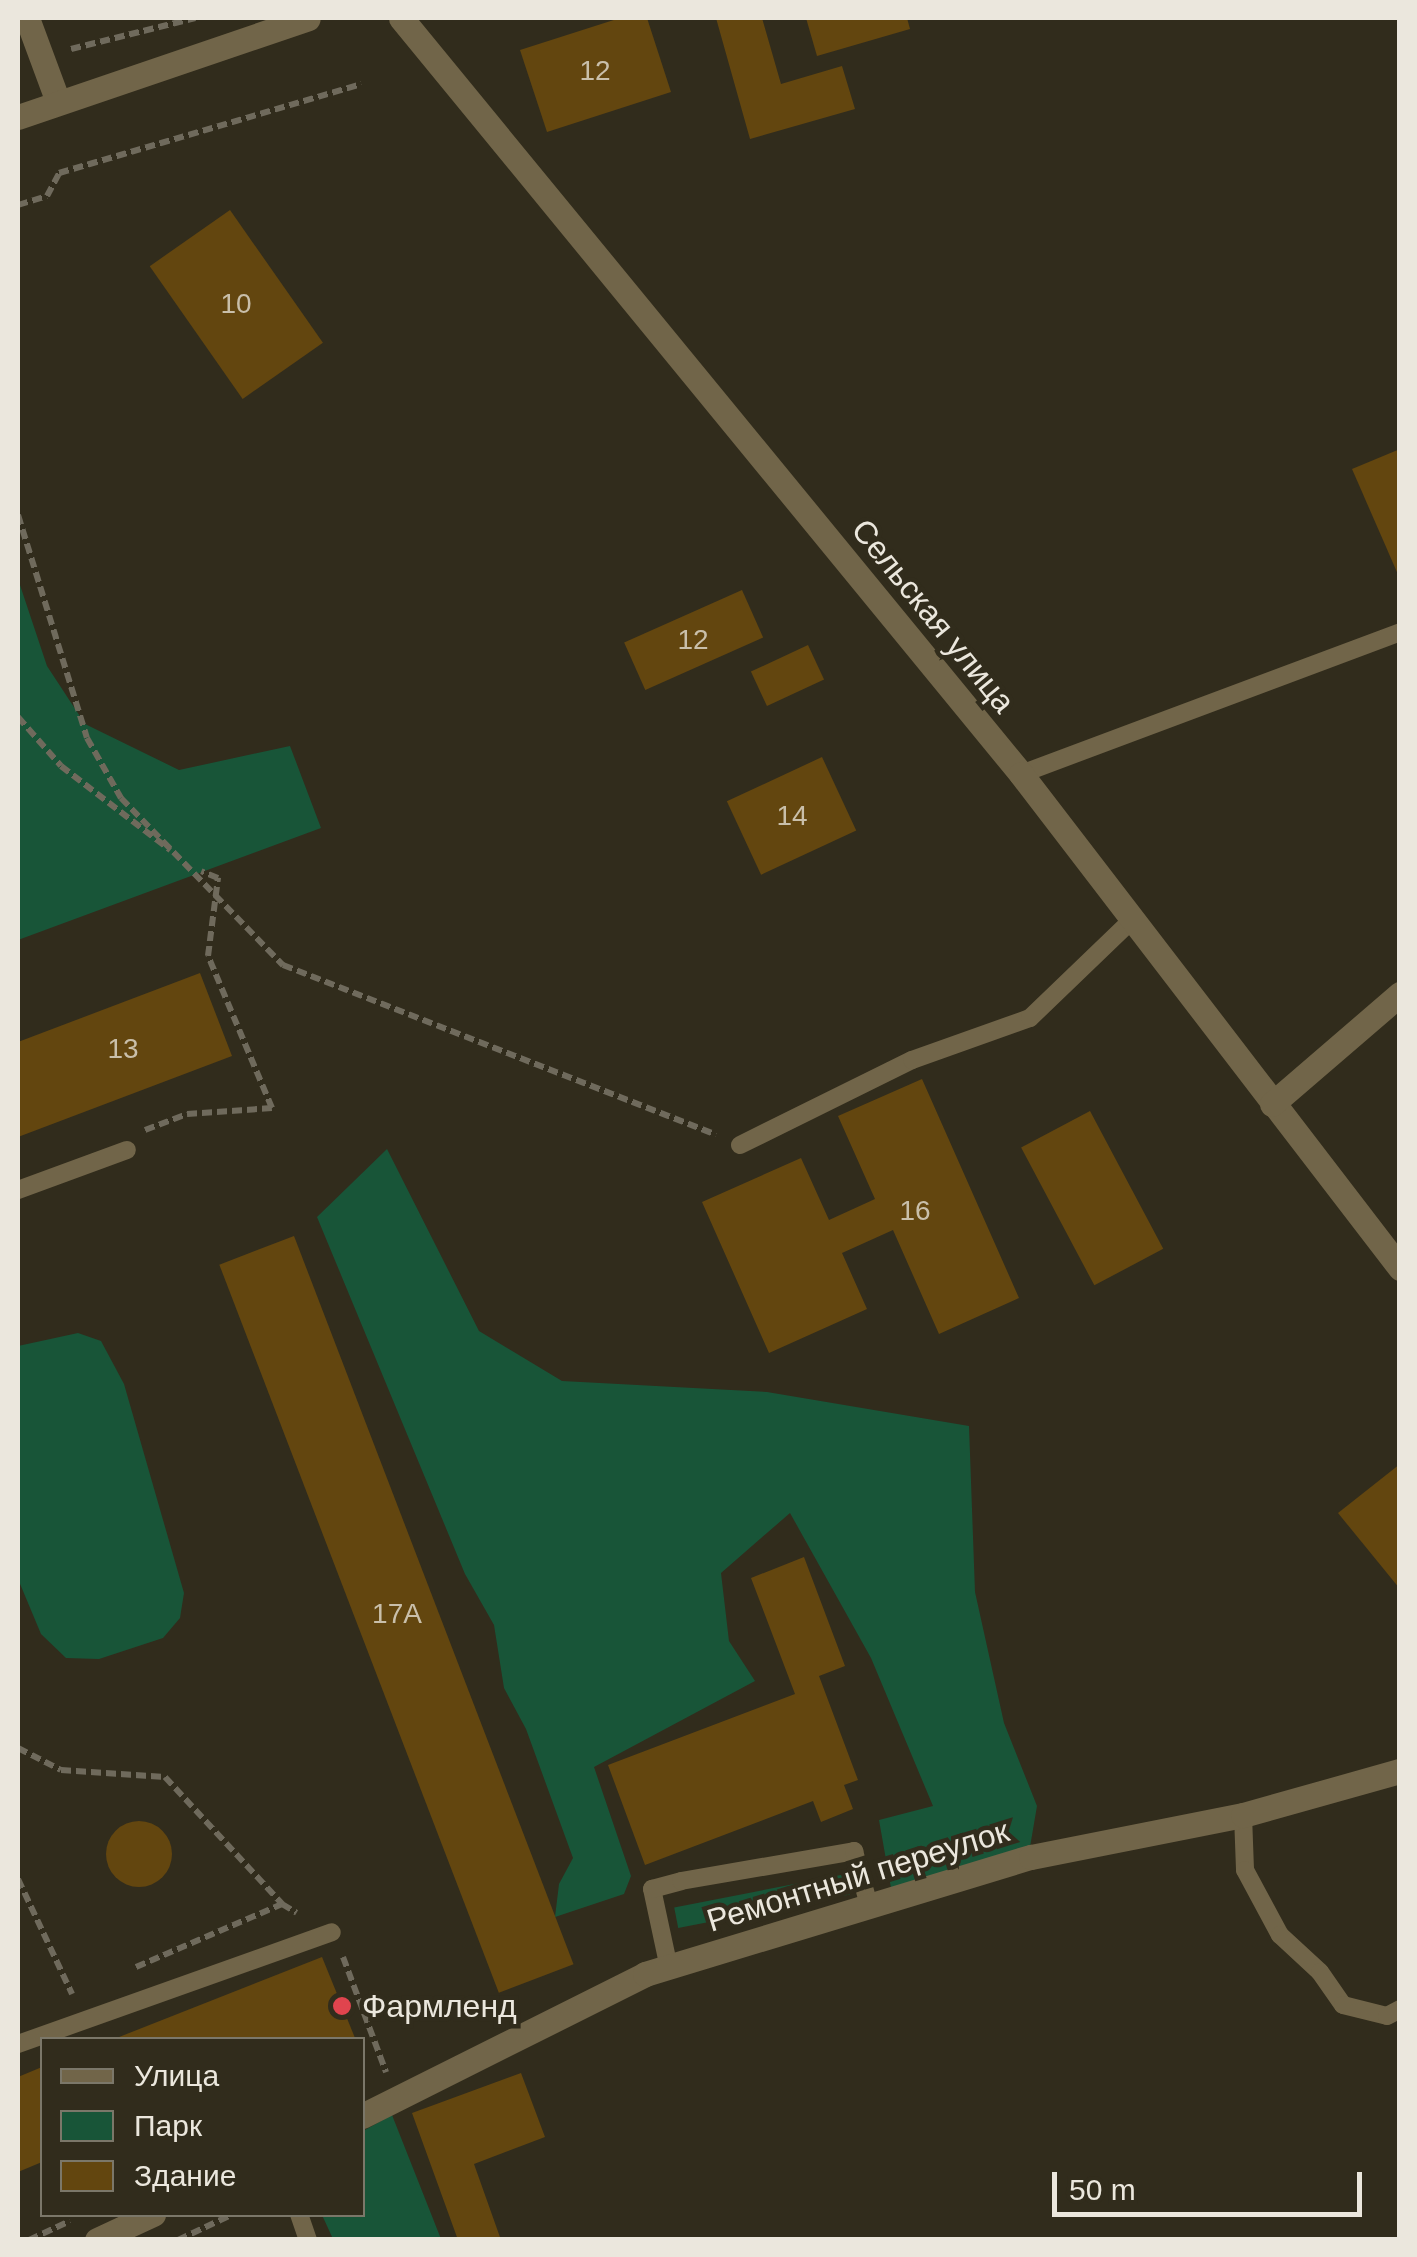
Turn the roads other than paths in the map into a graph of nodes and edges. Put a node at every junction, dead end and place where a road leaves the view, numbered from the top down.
1 (27, 18) edge
2 (308, 18) edge
3 (401, 18) edge
4 (58, 102) junction
5 (18, 117) edge
6 (1400, 632) edge
7 (1021, 774) junction
8 (1132, 920) junction
9 (1400, 994) edge
10 (1272, 1104) junction
11 (740, 1145) road end
12 (127, 1150) dead end
13 (18, 1190) edge
14 (1400, 1268) edge
15 (1400, 1772) edge
16 (1243, 1815) junction
17 (870, 1909) junction
18 (332, 1932) road end
19 (668, 1968) junction
20 (1400, 2009) edge
21 (18, 2044) edge
22 (365, 2114) edge
23 (147, 2217) edge
24 (97, 2240) edge

1 - 4 street
2 - 4 street
3 - 7 street, Сельская улица
4 - 5 street
6 - 7 lane
7 - 8 street, Сельская улица
8 - 10 street, Сельская улица
8 - 11 lane
9 - 10 street
10 - 14 street, Сельская улица
12 - 13 lane
15 - 16 street, Ремонтный переулок
16 - 17 street, Ремонтный переулок
16 - 20 lane
17 - 19 street, Ремонтный переулок
17 - 19 lane
18 - 21 lane
19 - 22 street, Ремонтный переулок
23 - 24 street

